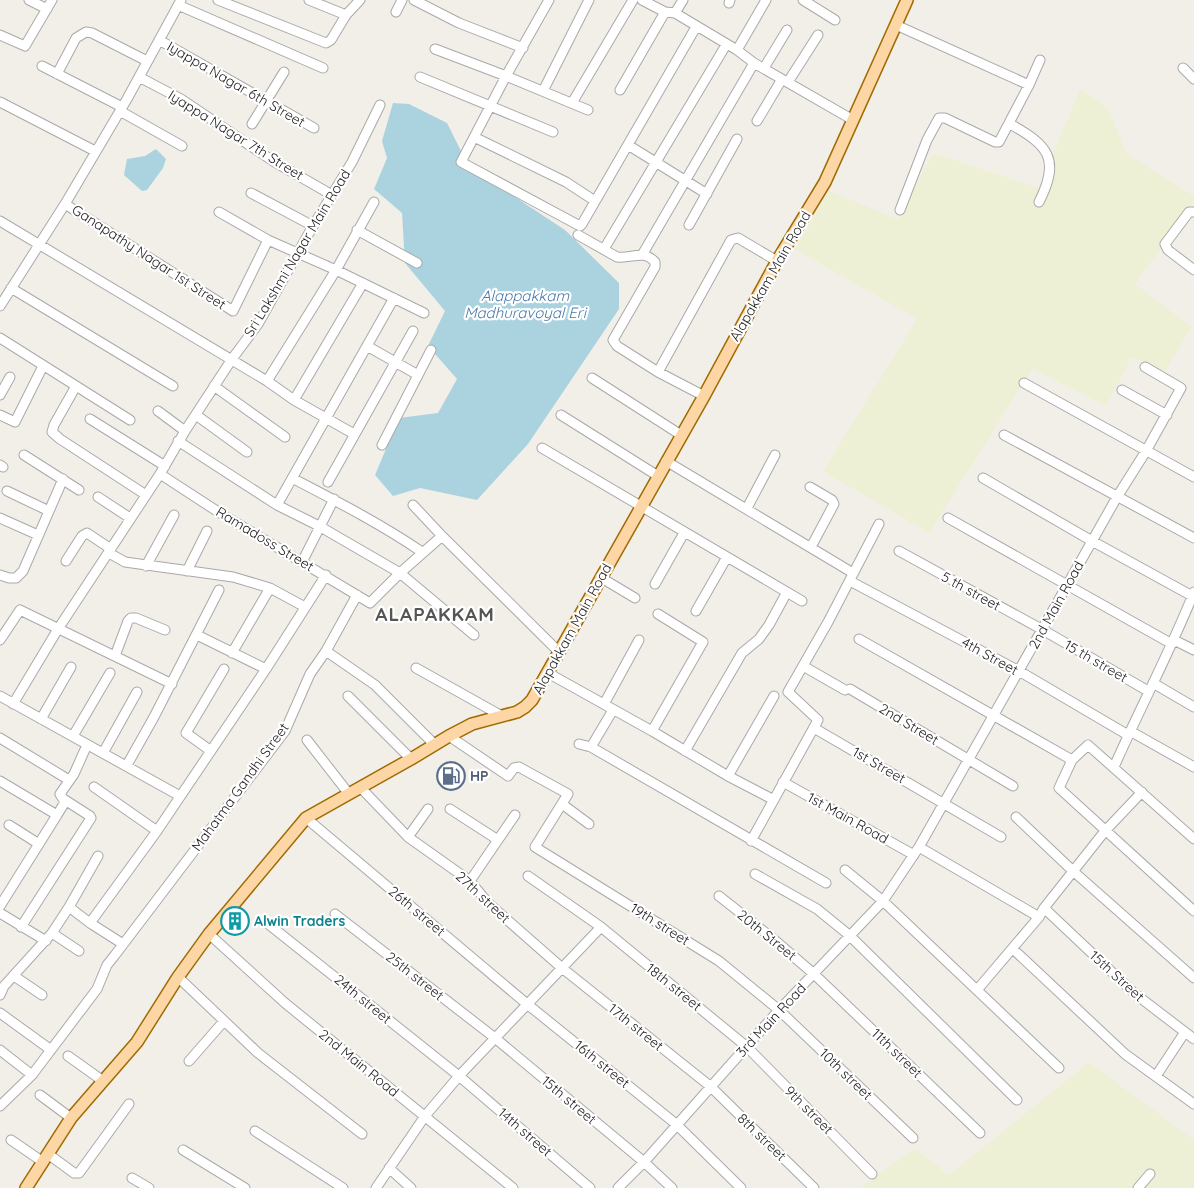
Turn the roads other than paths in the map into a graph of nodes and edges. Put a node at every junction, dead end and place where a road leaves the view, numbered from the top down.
1 (29, 0) edge
2 (52, 0) edge
3 (218, 0) edge
4 (309, 0) edge
5 (360, 0) edge
6 (402, 0) edge
7 (414, 0) edge
8 (549, 0) edge
9 (589, 0) edge
10 (633, 0) edge
11 (642, 0) edge
12 (683, 0) edge
13 (766, 0) edge
14 (802, 0) edge
15 (907, 0) edge
16 (179, 2) edge
17 (329, 4) edge
18 (47, 9) junction
19 (396, 12) dead end
20 (665, 12) junction
21 (675, 13) junction
22 (346, 15) junction
23 (835, 20) dead end
24 (896, 25) junction
25 (696, 27) junction
26 (787, 30) dead end
27 (0, 35) edge
28 (818, 35) dead end
29 (159, 40) junction
30 (726, 45) junction
31 (523, 48) junction
32 (435, 49) dead end
33 (737, 50) junction
34 (1040, 60) dead end
35 (147, 61) junction
36 (754, 63) junction
37 (42, 66) dead end
38 (324, 68) dead end
39 (764, 68) junction
40 (1182, 68) dead end
41 (284, 72) dead end
42 (58, 74) junction
43 (506, 76) junction
44 (139, 77) junction
45 (420, 78) dead end
46 (1194, 79) edge
47 (785, 81) junction
48 (1029, 85) junction
49 (620, 90) dead end
50 (543, 91) junction
51 (266, 101) junction
52 (0, 102) edge
53 (572, 103) junction
54 (380, 105) dead end
55 (490, 106) junction
56 (121, 109) junction
57 (588, 110) dead end
58 (853, 120) junction
59 (758, 121) dead end
60 (252, 124) dead end
61 (1010, 124) junction
62 (314, 128) dead end
63 (552, 132) dead end
64 (474, 137) junction
65 (737, 139) dead end
66 (628, 144) junction
67 (182, 146) dead end
68 (95, 152) junction
69 (656, 162) junction
70 (686, 181) junction
71 (251, 193) dead end
72 (707, 194) junction
73 (332, 195) junction
74 (595, 201) junction
75 (374, 202) dead end
76 (1039, 202) dead end
77 (65, 204) junction
78 (900, 210) dead end
79 (219, 212) dead end
80 (1194, 212) edge
81 (0, 221) edge
82 (689, 225) dead end
83 (313, 226) junction
84 (357, 230) junction
85 (578, 235) dead end
86 (268, 240) junction
87 (39, 244) junction
88 (604, 249) junction
89 (298, 254) junction
90 (642, 255) junction
91 (777, 261) junction
92 (417, 263) dead end
93 (336, 270) junction
94 (1194, 270) edge
95 (363, 283) junction
96 (11, 288) junction
97 (394, 298) junction
98 (0, 306) edge
99 (424, 312) dead end
100 (413, 331) dead end
101 (0, 338) edge
102 (367, 346) junction
103 (431, 350) dead end
104 (232, 360) junction
105 (396, 362) junction
106 (42, 366) junction
107 (1145, 368) dead end
108 (658, 372) junction
109 (418, 375) junction
110 (10, 377) dead end
111 (592, 378) dead end
112 (267, 381) junction
113 (1024, 383) dead end
114 (76, 386) junction
115 (173, 386) dead end
116 (214, 386) junction
117 (1122, 390) dead end
118 (0, 395) edge
119 (704, 396) junction
120 (294, 400) junction
121 (158, 411) dead end
122 (0, 415) edge
123 (196, 415) junction
124 (1167, 415) junction
125 (561, 416) dead end
126 (326, 418) junction
127 (90, 419) dead end
128 (130, 420) dead end
129 (184, 431) junction
130 (354, 434) junction
131 (681, 435) junction
132 (1004, 435) dead end
133 (285, 437) dead end
134 (178, 441) junction
135 (382, 445) dead end
136 (542, 448) dead end
137 (1146, 451) junction
138 (247, 452) dead end
139 (24, 455) dead end
140 (775, 455) dead end
141 (666, 461) junction
142 (162, 470) junction
143 (658, 476) junction
144 (1194, 477) edge
145 (292, 478) junction
146 (983, 478) dead end
147 (63, 479) junction
148 (328, 482) dead end
149 (810, 487) dead end
150 (79, 490) dead end
151 (7, 492) dead end
152 (146, 495) junction
153 (1117, 497) junction
154 (98, 498) dead end
155 (334, 499) junction
156 (277, 505) junction
157 (413, 505) dead end
158 (641, 507) junction
159 (747, 508) junction
160 (49, 511) junction
161 (174, 515) dead end
162 (0, 518) edge
163 (130, 518) junction
164 (948, 518) dead end
165 (879, 524) dead end
166 (319, 526) junction
167 (207, 531) dead end
168 (684, 533) junction
169 (38, 535) junction
170 (442, 536) junction
171 (1194, 538) edge
172 (1092, 541) junction
173 (811, 547) junction
174 (110, 551) junction
175 (899, 551) dead end
176 (422, 552) junction
177 (727, 557) junction
178 (66, 561) dead end
179 (302, 562) junction
180 (146, 566) junction
181 (187, 571) junction
182 (400, 573) junction
183 (0, 575) edge
184 (326, 575) junction
185 (851, 577) junction
186 (600, 578) junction
187 (655, 584) dead end
188 (1067, 584) junction
189 (270, 588) junction
190 (219, 590) dead end
191 (787, 592) junction
192 (357, 595) junction
193 (1193, 595) edge
194 (635, 598) dead end
195 (802, 601) dead end
196 (304, 607) junction
197 (696, 611) dead end
198 (658, 614) dead end
199 (58, 629) junction
200 (165, 630) dead end
201 (1043, 630) junction
202 (197, 635) junction
203 (474, 635) dead end
204 (859, 638) dead end
205 (0, 640) edge
206 (639, 640) dead end
207 (1173, 642) junction
208 (1194, 650) edge
209 (326, 651) junction
210 (558, 651) junction
211 (232, 653) junction
212 (115, 656) junction
213 (803, 666) junction
214 (71, 668) dead end
215 (224, 668) dead end
216 (416, 668) dead end
217 (266, 669) junction
218 (1019, 671) junction
219 (110, 673) dead end
220 (548, 673) junction
221 (172, 684) junction
222 (1151, 687) junction
223 (137, 692) dead end
224 (0, 696) edge
225 (348, 696) dead end
226 (774, 696) dead end
227 (13, 704) junction
228 (604, 704) junction
229 (1194, 707) edge
230 (613, 710) junction
231 (500, 715) junction
232 (993, 715) junction
233 (41, 719) junction
234 (814, 728) junction
235 (652, 731) junction
236 (1129, 733) junction
237 (73, 736) junction
238 (449, 736) junction
239 (0, 738) edge
240 (306, 740) dead end
241 (434, 744) junction
242 (578, 744) dead end
243 (87, 745) junction
244 (591, 747) junction
245 (210, 751) junction
246 (686, 751) junction
247 (103, 753) junction
248 (411, 759) junction
249 (968, 759) junction
250 (1072, 760) junction
251 (127, 765) junction
252 (1114, 767) junction
253 (1194, 768) edge
254 (728, 776) junction
255 (69, 780) junction
256 (0, 781) edge
257 (783, 782) junction
258 (1013, 786) dead end
259 (94, 787) dead end
260 (360, 787) junction
261 (1142, 792) junction
262 (349, 794) junction
263 (180, 796) junction
264 (65, 800) junction
265 (774, 800) junction
266 (943, 803) junction
267 (562, 804) junction
268 (428, 809) dead end
269 (450, 809) dead end
270 (57, 815) junction
271 (515, 815) dead end
272 (1016, 817) dead end
273 (306, 818) junction
274 (589, 824) dead end
275 (9, 825) dead end
276 (157, 831) junction
277 (1105, 831) junction
278 (408, 837) junction
279 (1001, 837) dead end
280 (498, 840) junction
281 (1194, 840) edge
282 (751, 841) junction
283 (39, 844) junction
284 (919, 847) junction
285 (914, 855) junction
286 (98, 856) dead end
287 (845, 870) dead end
288 (1074, 871) junction
289 (755, 874) dead end
290 (528, 876) dead end
291 (470, 881) junction
292 (826, 883) dead end
293 (719, 896) dead end
294 (883, 902) junction
295 (0, 906) edge
296 (69, 908) junction
297 (1044, 908) junction
298 (1194, 911) edge
299 (0, 913) edge
300 (335, 914) dead end
301 (1040, 918) junction
302 (267, 922) dead end
303 (90, 923) junction
304 (21, 926) junction
305 (601, 927) junction
306 (52, 933) junction
307 (209, 934) junction
308 (849, 935) junction
309 (46, 941) junction
310 (123, 944) junction
311 (1013, 949) junction
312 (79, 951) dead end
313 (562, 968) junction
314 (814, 974) junction
315 (14, 976) junction
316 (178, 977) junction
317 (1194, 978) edge
318 (2, 984) edge
319 (977, 990) junction
320 (0, 995) edge
321 (42, 995) dead end
322 (527, 1004) junction
323 (779, 1010) junction
324 (0, 1013) edge
325 (224, 1021) junction
326 (1185, 1032) junction
327 (495, 1038) junction
328 (1194, 1038) edge
329 (747, 1047) junction
330 (0, 1050) edge
331 (51, 1050) junction
332 (68, 1056) dead end
333 (189, 1061) dead end
334 (1059, 1068) dead end
335 (32, 1075) junction
336 (459, 1076) junction
337 (1156, 1076) junction
338 (103, 1082) junction
339 (710, 1086) junction
340 (40, 1095) dead end
341 (1017, 1100) dead end
342 (128, 1104) dead end
343 (1194, 1104) edge
344 (0, 1106) edge
345 (425, 1116) junction
346 (71, 1118) junction
347 (676, 1124) junction
348 (254, 1131) dead end
349 (980, 1133) dead end
350 (362, 1134) dead end
351 (913, 1138) dead end
352 (11, 1140) dead end
353 (183, 1150) dead end
354 (45, 1158) junction
355 (644, 1162) junction
356 (389, 1168) junction
357 (872, 1174) dead end
358 (1150, 1174) dead end
359 (132, 1178) dead end
360 (26, 1188) edge
361 (149, 1188) edge
362 (245, 1188) edge
363 (343, 1188) edge
364 (376, 1188) edge
365 (411, 1188) edge
366 (512, 1188) edge
367 (590, 1188) edge
368 (618, 1188) edge
369 (672, 1188) edge
370 (741, 1188) edge
371 (814, 1188) edge
372 (1138, 1188) edge

1 - 18 street
2 - 18 street
3 - 22 street
4 - 17 street
5 - 22 street
6 - 19 street
7 - 31 street
8 - 31 street
9 - 50 street
10 - 53 street
11 - 20 street
12 - 21 street
13 - 33 street
14 - 23 street
15 - 24 main road, Alapakkam Main Road
16 - 29 street
16 - 38 street
17 - 22 street
18 - 27 street
20 - 21 street
20 - 49 street
21 - 25 street
24 - 48 street
24 - 58 main road, Alapakkam Main Road
25 - 30 street
25 - 66 street
26 - 39 street
28 - 47 street
29 - 35 street
29 - 51 street, Iyappa Nagar 6th Street
30 - 33 street
30 - 69 street
31 - 43 street
32 - 43 street
33 - 36 street
34 - 48 street
35 - 42 street
35 - 44 street
36 - 39 street
36 - 70 street
37 - 42 street
39 - 47 street
40 - 46 street
41 - 51 street
42 - 56 street
43 - 50 street
43 - 55 street
44 - 56 street
44 - 73 street, Iyappa Nagar 7th Street
45 - 55 street
47 - 58 street
47 - 59 street
48 - 61 street
50 - 53 street
51 - 60 street
51 - 62 street, Iyappa Nagar 6th Street
52 - 68 street
53 - 57 street
54 - 73 street, Sri Lakshmi Nagar Main Road
55 - 63 street
55 - 64 street
56 - 67 street
56 - 68 street
58 - 91 main road, Alapakkam Main Road
61 - 76 street
61 - 78 street
64 - 74 street
64 - 74 street
65 - 72 street
66 - 69 street
66 - 74 street
68 - 77 street
69 - 70 street
69 - 88 street
70 - 72 street
70 - 90 street
71 - 83 street
72 - 82 street
73 - 83 street, Sri Lakshmi Nagar Main Road
75 - 84 street
77 - 86 street, Ganapathy Nagar 1st Street
77 - 87 street
79 - 86 street
80 - 94 street
81 - 87 street
83 - 89 street, Sri Lakshmi Nagar Main Road
84 - 92 street
84 - 93 street
85 - 88 street
86 - 89 street
87 - 96 street
87 - 104 street
88 - 90 street
89 - 93 street
89 - 104 street, Sri Lakshmi Nagar Main Road
90 - 108 street
91 - 108 street
91 - 119 main road, Alapakkam Main Road
93 - 95 street
93 - 112 street
95 - 97 street
95 - 120 street
96 - 98 street
96 - 115 street
97 - 99 street
97 - 102 street
100 - 105 street
101 - 106 street
102 - 105 street
102 - 126 street
103 - 109 street
104 - 112 street
104 - 116 street, Sri Lakshmi Nagar Main Road
105 - 109 street
105 - 130 street
106 - 114 street
106 - 122 street
107 - 124 street, 2nd Main Road
108 - 119 street
109 - 135 street
110 - 118 street
111 - 131 street
112 - 120 street
113 - 137 street
114 - 128 street
114 - 152 street
116 - 123 street, Sri Lakshmi Nagar Main Road
116 - 133 street
117 - 124 street
119 - 131 main road, Alapakkam Main Road
120 - 126 street
121 - 129 street
123 - 129 street, Sri Lakshmi Nagar Main Road
123 - 138 street
124 - 137 street, 2nd Main Road
125 - 143 street
126 - 130 street
126 - 145 street
127 - 142 street, Ramadoss Street
129 - 134 street, Sri Lakshmi Nagar Main Road
130 - 148 street
131 - 141 main road, Alapakkam Main Road
132 - 153 street
134 - 142 street, Sri Lakshmi Nagar Main Road
134 - 156 street
136 - 158 street
137 - 144 street
137 - 153 street, 2nd Main Road
139 - 147 street
140 - 159 street
141 - 143 main road, Alapakkam Main Road
141 - 159 street, 4th Street
142 - 152 street, Sri Lakshmi Nagar Main Road
142 - 179 street, Ramadoss Street
143 - 158 main road, Alapakkam Main Road
145 - 155 street
145 - 156 street
146 - 172 street
147 - 150 street
147 - 160 street
149 - 173 street
151 - 160 street
152 - 163 street, Sri Lakshmi Nagar Main Road
153 - 171 street
153 - 172 street, 2nd Main Road
154 - 163 street
155 - 166 street
155 - 176 street
156 - 166 street
157 - 170 street
158 - 168 street
158 - 186 main road, Alapakkam Main Road
159 - 173 street, 4th Street
160 - 169 street
161 - 180 street
162 - 169 street
163 - 174 street, Sri Lakshmi Nagar Main Road
164 - 188 street
165 - 185 street
166 - 179 street
166 - 182 street
167 - 181 street
168 - 177 street
168 - 187 street
169 - 183 street
170 - 176 street
170 - 210 street
172 - 188 street, 2nd Main Road
172 - 193 street
173 - 185 street, 4th Street
174 - 178 street
174 - 180 street
174 - 199 street, Sri Lakshmi Nagar Main Road
175 - 201 street, 5 th street
176 - 182 street
177 - 191 street
177 - 197 street
179 - 184 street, Ramadoss Street
180 - 181 street
181 - 189 street
182 - 192 street, Ramadoss Street
182 - 203 street
184 - 192 street, Ramadoss Street
184 - 196 street
185 - 213 street
185 - 218 street, 4th Street
186 - 194 street
186 - 210 main road, Alapakkam Main Road
188 - 201 street, 2nd Main Road
188 - 207 street
189 - 196 street
189 - 211 street
190 - 202 street
191 - 195 street
191 - 246 street
192 - 209 street, Mahatma Gandhi Street
193 - 207 street
196 - 217 street
198 - 235 street
199 - 205 street
199 - 212 street
199 - 227 street, Sri Lakshmi Nagar Main Road
200 - 212 street
201 - 218 street, 2nd Main Road
201 - 222 street, 15 th street
202 - 211 street
202 - 221 street
204 - 232 street
206 - 228 street
207 - 208 street
207 - 222 street
209 - 241 street
209 - 310 street, Mahatma Gandhi Street
210 - 220 main road, Alapakkam Main Road
211 - 217 street
212 - 221 street
213 - 234 street
213 - 249 street, 2nd Street
214 - 233 street
215 - 245 street
216 - 231 street
217 - 245 street
218 - 232 street, 2nd Main Road
218 - 236 street, 4th Street
219 - 237 street
220 - 228 street
220 - 231 main road, Alapakkam Main Road
221 - 251 street
222 - 229 street, 15 th street
222 - 236 street
223 - 247 street
224 - 227 street
225 - 248 street
226 - 254 street
227 - 233 street
228 - 230 street
230 - 235 street
230 - 244 street
231 - 238 main road, Alapakkam Main Road
232 - 249 street, 2nd Main Road
232 - 250 street
233 - 237 street
234 - 257 street
234 - 266 street, 1st Street
235 - 246 street
236 - 252 street
236 - 253 street, 4th Street
237 - 243 street
238 - 241 main road, Alapakkam Main Road
238 - 267 street
239 - 255 street
240 - 262 street
241 - 248 main road, Alapakkam Main Road
242 - 244 street
243 - 247 street
243 - 255 street
244 - 282 street
245 - 263 street
246 - 254 street
247 - 251 street
248 - 260 main road, Alapakkam Main Road
249 - 258 street, 2nd Street
249 - 266 street, 2nd Main Road
250 - 252 street
250 - 277 street
251 - 263 street
252 - 261 street
254 - 265 street
255 - 264 street
256 - 270 street
257 - 265 street
257 - 285 street, 1st Main Road
259 - 276 street
260 - 262 main road, Alapakkam Main Road
260 - 278 street, 27th street
261 - 277 street
261 - 281 street
262 - 273 main road, Alapakkam Main Road
263 - 276 street
264 - 270 street
264 - 304 street
265 - 282 street
266 - 279 street
266 - 284 street, 3rd Main Road
267 - 274 street
267 - 323 street, 19th street
268 - 278 street
269 - 280 street
270 - 283 street
271 - 280 street
272 - 288 street
273 - 307 main road, Alapakkam Main Road
273 - 322 street, 26th street
275 - 283 street
276 - 303 street
277 - 288 street
277 - 298 street
278 - 291 street, 27th street
280 - 291 street
282 - 292 street
283 - 295 street
284 - 285 street, 3rd Main Road
284 - 301 street
285 - 294 street, 3rd Main Road
286 - 296 street
287 - 294 street
288 - 297 street
288 - 317 street
289 - 308 street
290 - 305 street, 18th street
291 - 313 street, 27th street
293 - 314 street, 20th Street
294 - 308 street, 3rd Main Road
294 - 319 street
296 - 303 street
296 - 306 street
297 - 301 street
297 - 326 street, 15th Street
299 - 304 street
300 - 327 street, 25th street
301 - 311 street
302 - 336 street, 24th street
303 - 310 street
304 - 309 street
305 - 313 street
305 - 329 street, 18th street
306 - 309 street
306 - 312 street
307 - 316 main road, Alapakkam Main Road
307 - 345 street, 2nd Main Road
308 - 314 street, 3rd Main Road
308 - 341 street
309 - 315 street
310 - 331 street, Mahatma Gandhi Street
311 - 319 street
311 - 337 street
313 - 322 street
313 - 339 street, 17th street
314 - 323 street, 3rd Main Road
314 - 349 street, 11th street
315 - 318 street
315 - 321 street
316 - 325 street
316 - 338 main road, Alapakkam Main Road
318 - 320 street
319 - 334 street
322 - 327 street
322 - 347 street, 16th street
323 - 329 street, 3rd Main Road
323 - 351 street, 10th street
324 - 331 street
325 - 333 street
325 - 350 street
326 - 328 street, 15th Street
326 - 337 street
327 - 336 street
327 - 355 street, 15th street
329 - 339 street, 3rd Main Road
329 - 357 street, 9th street
330 - 335 street
331 - 335 street, Mahatma Gandhi Street
332 - 338 street
335 - 344 street, Mahatma Gandhi Street
336 - 345 street
336 - 367 street, 14th street
337 - 343 street
338 - 346 main road, Alapakkam Main Road
339 - 347 street, 3rd Main Road
339 - 371 street, 8th street
340 - 346 street
342 - 354 street
345 - 356 street
345 - 366 street, 2nd Main Road
346 - 354 main road, Alapakkam Main Road
347 - 355 street, 3rd Main Road
347 - 370 street, 16th street
348 - 363 street
352 - 354 street
353 - 362 street
354 - 360 main road, Alapakkam Main Road
355 - 368 street, 3rd Main Road
355 - 369 street, 15th street
356 - 364 street
356 - 365 street
358 - 372 street
359 - 361 street

